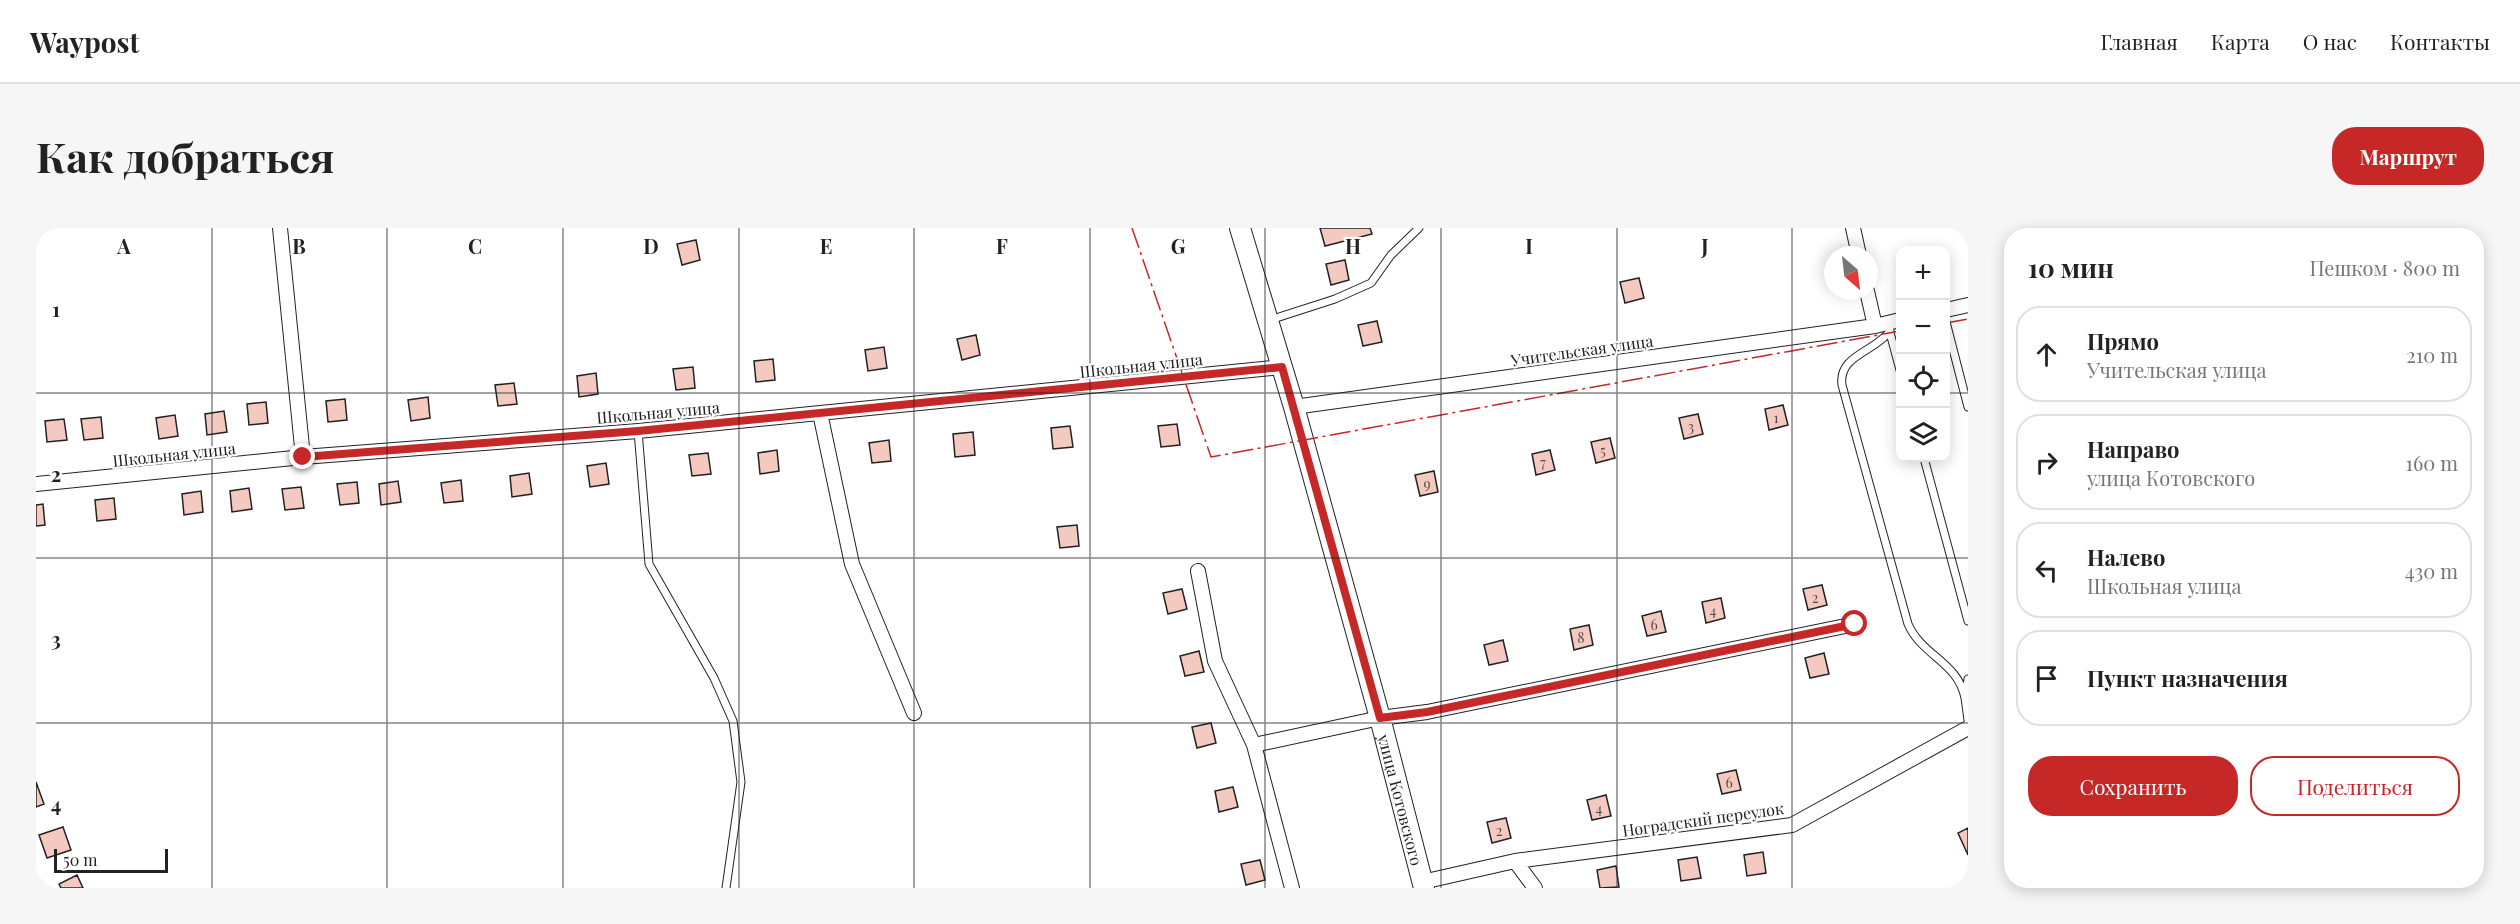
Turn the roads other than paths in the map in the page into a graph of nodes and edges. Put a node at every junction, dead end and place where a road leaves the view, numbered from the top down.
1 (280, 228) edge
2 (1240, 228) edge
3 (1419, 228) edge
4 (1853, 228) edge
5 (1857, 246) edge
6 (1873, 300) edge
7 (1968, 305) edge
8 (1950, 309) edge
9 (1268, 321) junction
10 (1888, 325) edge
11 (1950, 337) edge
12 (1896, 355) edge
13 (1282, 367) junction
14 (1294, 407) junction
15 (1968, 407) edge
16 (820, 413) junction
17 (638, 431) junction
18 (303, 457) junction
19 (1925, 462) edge
20 (36, 484) edge
21 (1197, 571) dead end
22 (1968, 621) edge
23 (1855, 624) dead end
24 (1968, 679) edge
25 (1965, 698) junction
26 (914, 712) dead end
27 (1380, 718) junction
28 (1968, 720) edge
29 (1968, 728) edge
30 (1254, 745) junction
31 (1515, 861) junction
32 (1423, 885) edge
33 (726, 888) edge
34 (1292, 888) edge
35 (1535, 888) edge

1 - 18 street
2 - 9 main road, улица Котовского
3 - 9 lane
4 - 5 street
6 - 10 street
7 - 8 street
9 - 13 main road, улица Котовского
10 - 12 lane
10 - 14 street, Учительская улица
10 - 25 lane
11 - 15 lane
13 - 14 main road, улица Котовского
13 - 16 street, Школьная улица
14 - 27 main road, улица Котовского
16 - 17 street, Школьная улица
16 - 26 street
17 - 18 street, Школьная улица
17 - 33 lane
18 - 20 street, Школьная улица
19 - 22 lane
21 - 30 street
23 - 27 street
24 - 25 lane
25 - 28 lane
27 - 30 street
27 - 32 main road, улица Котовского
29 - 31 street, Ноградский переулок
30 - 34 street
31 - 32 street, Ноградский переулок
31 - 35 street

